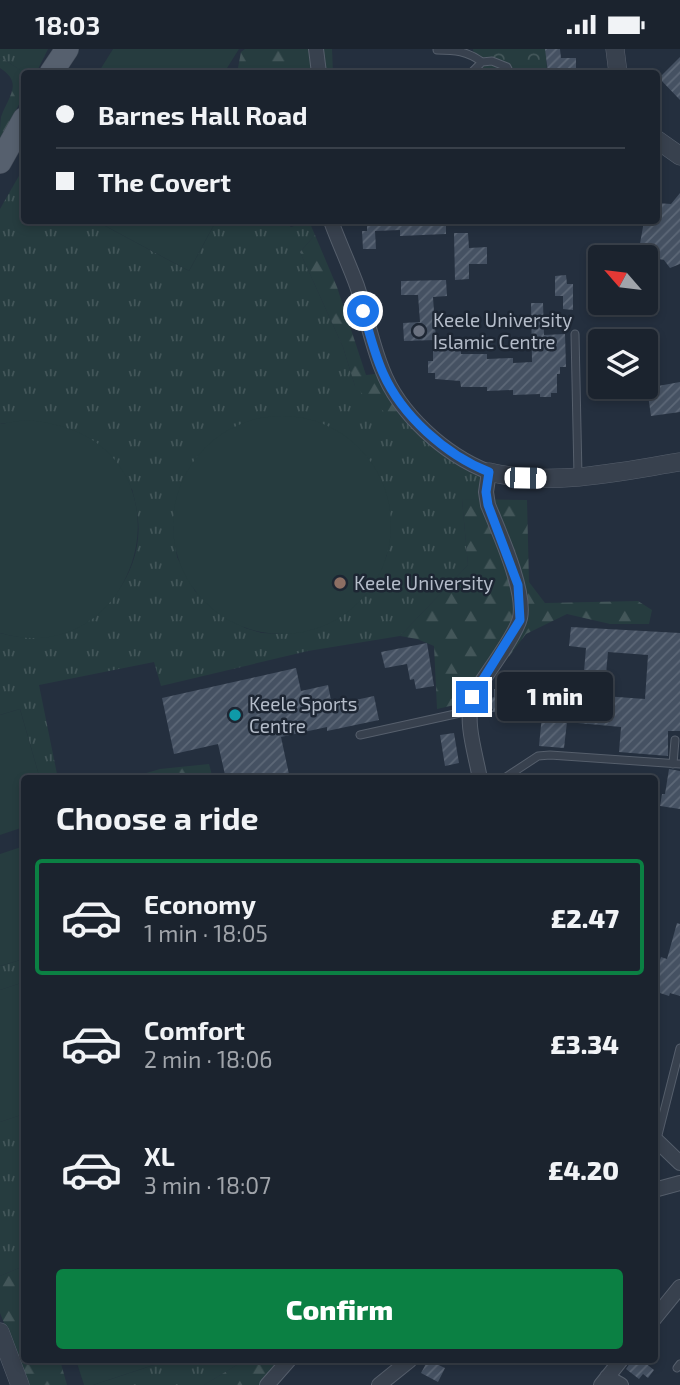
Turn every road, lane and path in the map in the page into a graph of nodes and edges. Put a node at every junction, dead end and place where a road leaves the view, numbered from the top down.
1 (67, 49) edge
2 (316, 49) edge
3 (615, 49) edge
4 (437, 50) edge
5 (482, 62) junction
6 (53, 70) edge
7 (319, 70) edge
8 (474, 70) edge
9 (508, 70) edge
10 (618, 70) edge
11 (21, 124) edge
12 (660, 142) edge
13 (680, 156) edge
14 (0, 162) edge
15 (332, 224) edge
16 (575, 334) dead end
17 (680, 462) edge
18 (489, 472) junction
19 (578, 477) junction
20 (469, 711) junction
21 (360, 735) dead end
22 (675, 740) dead end
23 (677, 764) edge
24 (479, 775) edge
25 (509, 775) edge
26 (680, 1048) edge
27 (658, 1130) edge
28 (658, 1140) edge
29 (680, 1163) edge
30 (680, 1183) edge
31 (658, 1189) edge
32 (678, 1293) edge
33 (658, 1315) edge
34 (0, 1332) edge
35 (286, 1363) edge
36 (406, 1363) edge
37 (619, 1363) edge
38 (604, 1381) edge
39 (20, 1385) edge
40 (267, 1385) edge
41 (379, 1385) edge
42 (621, 1385) edge

1 - 6 main road
2 - 7 street
3 - 10 street
4 - 5 lane
5 - 8 lane
5 - 9 lane
11 - 14 main road
12 - 13 street
15 - 18 street
16 - 19 lane
17 - 19 street
18 - 19 street
18 - 20 street
20 - 21 lane
20 - 24 street
22 - 23 lane
23 - 25 lane
26 - 27 lane
28 - 29 street
30 - 31 street
32 - 33 street
34 - 39 street
35 - 40 street
36 - 41 street
37 - 38 street
38 - 42 street

